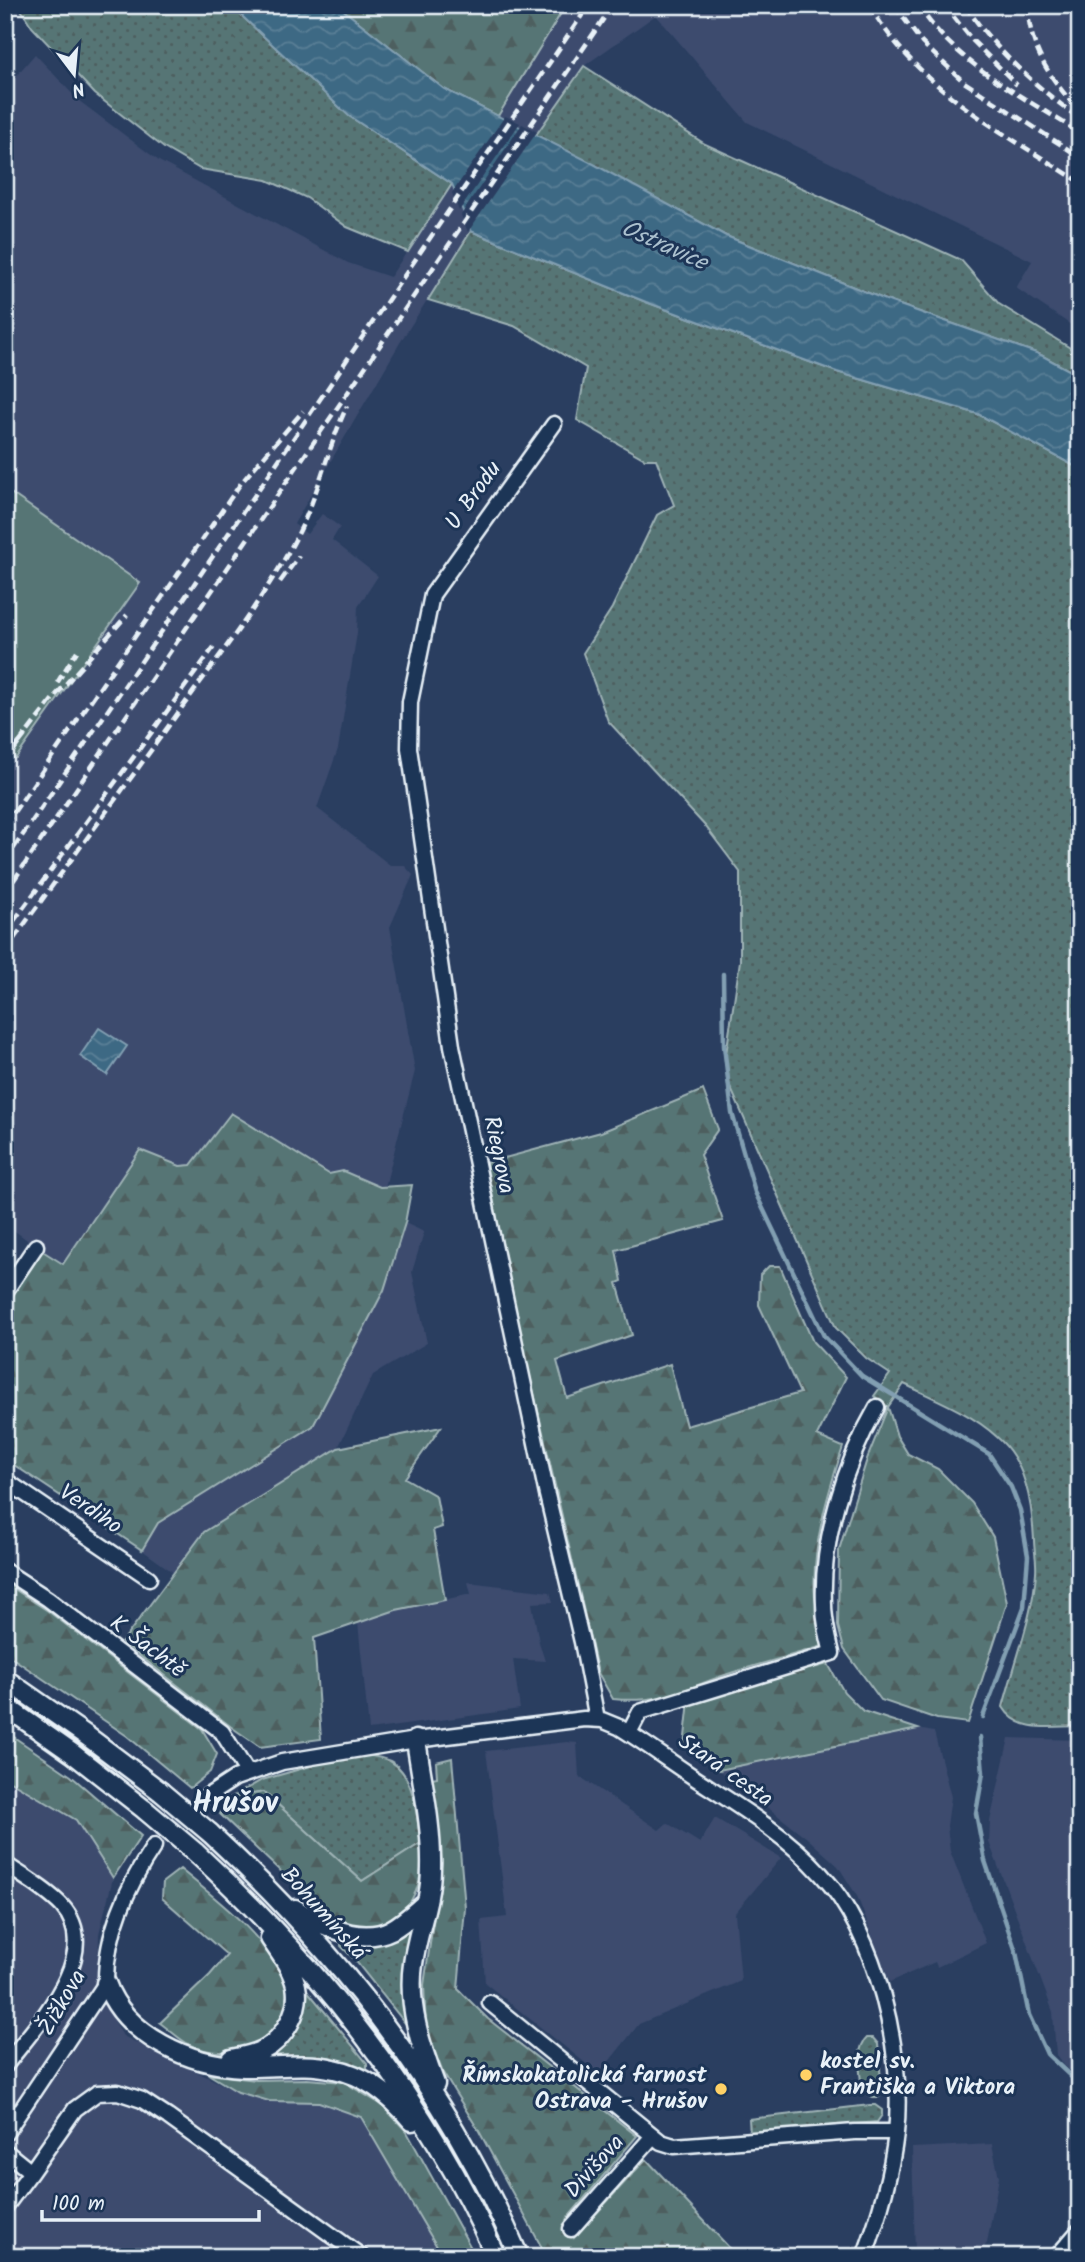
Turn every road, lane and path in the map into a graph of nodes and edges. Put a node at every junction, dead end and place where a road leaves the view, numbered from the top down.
1 (554, 424) dead end
2 (432, 595) joint
3 (36, 1246) dead end
4 (5, 1292) edge
5 (877, 1407) dead end
6 (5, 1480) edge
7 (5, 1572) edge
8 (149, 1578) dead end
9 (5, 1679) edge
10 (5, 1706) edge
11 (597, 1719) junction
12 (629, 1733) junction
13 (416, 1740) junction
14 (247, 1772) junction
15 (202, 1799) tunnel mouth
16 (154, 1846) tunnel mouth
17 (5, 1864) edge
18 (260, 1880) junction
19 (243, 1897) junction
20 (427, 1902) junction
21 (106, 1983) junction
22 (491, 2003) dead end
23 (211, 2062) junction
24 (5, 2066) edge
25 (447, 2117) junction
26 (896, 2132) junction
27 (5, 2134) edge
28 (653, 2136) junction
29 (5, 2151) edge
30 (452, 2170) junction
31 (31, 2172) junction
32 (5, 2207) edge
33 (571, 2229) dead end
34 (1080, 2235) edge
35 (362, 2257) edge
36 (496, 2257) edge
37 (519, 2257) edge
38 (864, 2257) edge
39 (1061, 2257) edge

1 - 2 street, U Brodu
2 - 11 street, Riegrova
3 - 4 street
5 - 12 street
6 - 8 street, Verdiho
7 - 14 street, K Šachtě
9 - 18 main road, Bohumínská, bridge
10 - 19 main road, Bohumínská, bridge
11 - 12 street, Stará cesta
11 - 13 street, Stará cesta
12 - 26 street, Stará cesta
13 - 14 street, Stará cesta
13 - 20 main road
14 - 15 street, Stará cesta
16 - 21 street, Žižkova
17 - 24 street
18 - 20 main road
18 - 25 main road, Bohumínská
19 - 23 main road
19 - 30 main road, Bohumínská
20 - 25 main road
21 - 23 main road
21 - 27 street, Žižkova
22 - 28 street, Divišova
23 - 30 main road
25 - 37 main road, Bohumínská
26 - 28 street, Divišova
26 - 38 street, Stará cesta
28 - 33 street, Divišova
29 - 31 street
30 - 36 main road, Bohumínská
31 - 32 street
31 - 35 street
34 - 39 highway

